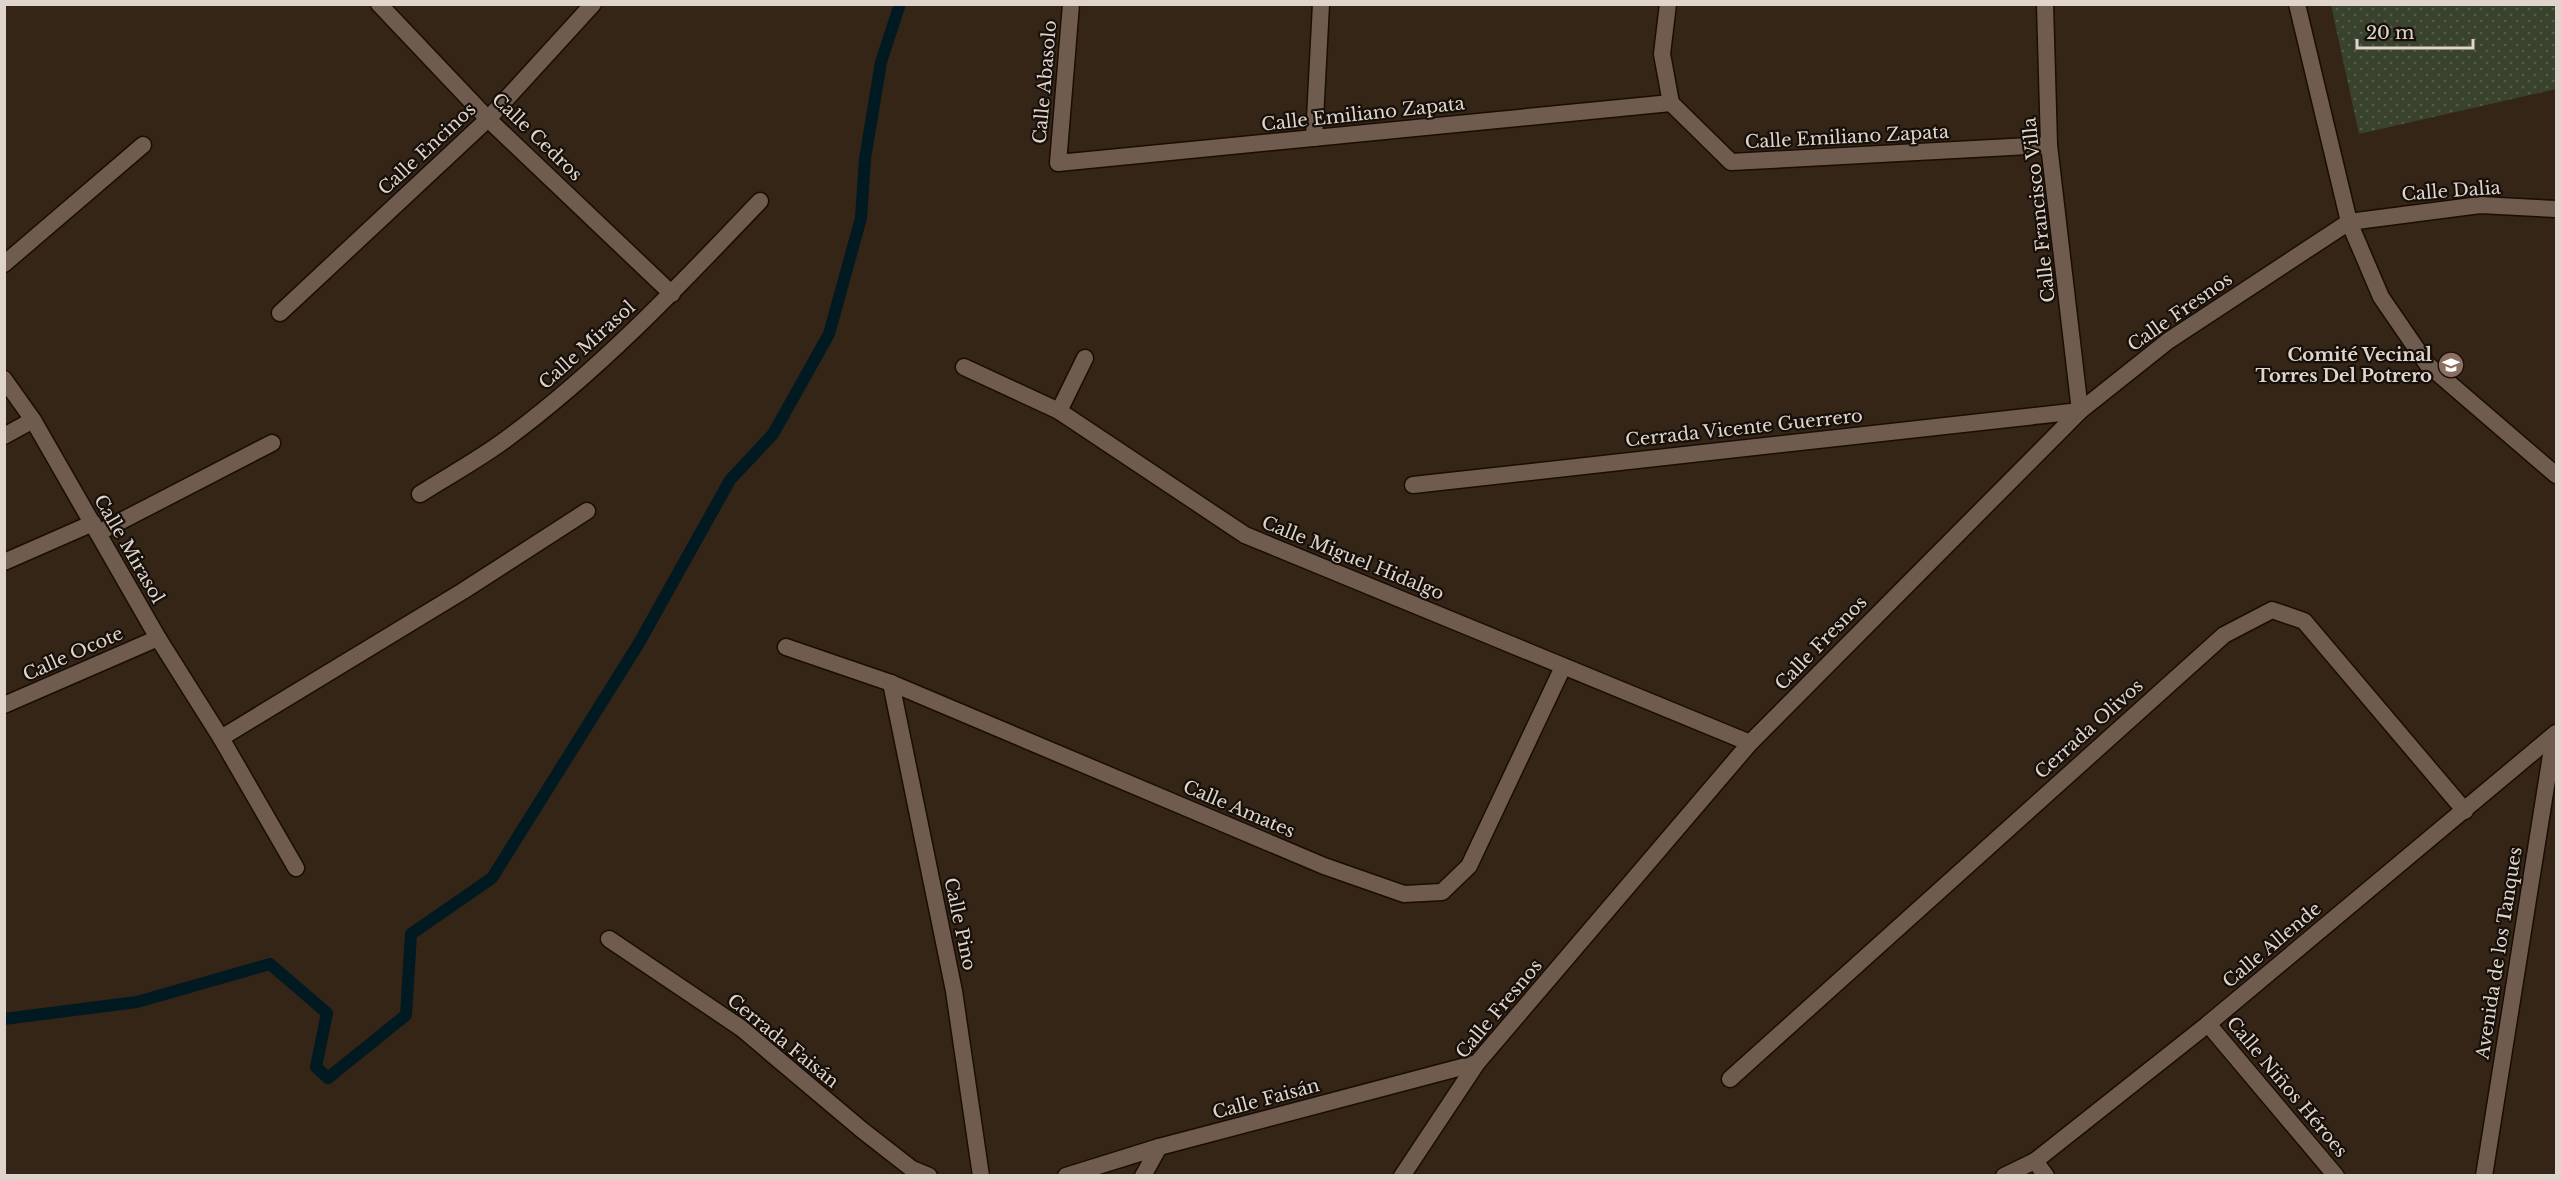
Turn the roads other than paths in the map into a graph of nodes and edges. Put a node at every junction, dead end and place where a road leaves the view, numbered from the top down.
1 (379, 4) edge
2 (593, 4) edge
3 (1071, 4) edge
4 (1321, 4) edge
5 (1668, 4) edge
6 (2045, 4) edge
7 (2296, 4) edge
8 (1671, 103) junction
9 (488, 119) junction
10 (1314, 138) junction
11 (143, 145) dead end
12 (2049, 145) junction
13 (1058, 163) joint
14 (760, 201) dead end
15 (2556, 209) edge
16 (2349, 222) junction
17 (4, 264) edge
18 (672, 294) junction
19 (280, 313) dead end
20 (1085, 358) dead end
21 (964, 367) dead end
22 (4, 379) edge
23 (1059, 411) junction
24 (2080, 411) junction
25 (33, 420) junction
26 (4, 436) edge
27 (272, 443) dead end
28 (2556, 475) edge
29 (1413, 485) dead end
30 (420, 494) dead end
31 (587, 511) dead end
32 (96, 528) junction
33 (4, 562) edge
34 (158, 638) junction
35 (786, 647) dead end
36 (1563, 667) junction
37 (891, 683) junction
38 (4, 705) edge
39 (2555, 735) edge
40 (221, 738) junction
41 (1750, 743) junction
42 (2464, 811) junction
43 (296, 868) dead end
44 (609, 939) dead end
45 (2208, 1024) junction
46 (1477, 1063) junction
47 (1730, 1079) dead end
48 (1159, 1147) junction
49 (2035, 1161) junction
50 (929, 1176) edge
51 (981, 1176) edge
52 (1066, 1176) edge
53 (1143, 1176) edge
54 (1402, 1176) edge
55 (2004, 1176) edge
56 (2046, 1176) edge
57 (2336, 1176) edge
58 (2484, 1176) edge

1 - 9 street, Calle Cedros
2 - 9 street, Calle Encinos
3 - 13 street, Calle Abasolo
4 - 10 street
5 - 8 street
6 - 12 street, Calle Francisco Villa
7 - 16 street
8 - 10 street, Calle Emiliano Zapata
8 - 12 street, Calle Emiliano Zapata
9 - 18 street, Calle Cedros
9 - 19 street, Calle Encinos
10 - 13 street, Calle Emiliano Zapata
11 - 17 street
12 - 24 street, Calle Francisco Villa
14 - 18 street, Calle Mirasol
15 - 16 street, Calle Dalia
16 - 24 street, Calle Fresnos
16 - 28 street
18 - 30 street, Calle Mirasol
20 - 23 street
21 - 23 street, Calle Miguel Hidalgo
22 - 25 street, Calle Mirasol
23 - 36 street, Calle Miguel Hidalgo
24 - 29 street, Cerrada Vicente Guerrero
24 - 41 street, Calle Fresnos
25 - 26 street
25 - 32 street, Calle Mirasol
27 - 32 street
31 - 40 street
32 - 33 street
32 - 34 street, Calle Mirasol
34 - 38 street, Calle Ocote
34 - 40 street, Calle Mirasol
35 - 37 street, Calle Amates
36 - 37 street, Calle Amates
36 - 41 street, Calle Miguel Hidalgo
37 - 51 street, Calle Pino
39 - 42 street, Calle Allende
39 - 58 street, Avenida de los Tanques
40 - 43 street, Calle Mirasol
41 - 46 street, Calle Fresnos
42 - 45 street, Calle Allende
42 - 47 street, Cerrada Olivos
44 - 50 street, Cerrada Faisán
45 - 49 street, Calle Allende
45 - 57 street, Calle Niños Héroes
46 - 48 street, Calle Faisán
46 - 54 street, Calle Fresnos
48 - 52 street, Calle Faisán
48 - 53 street
49 - 55 street, Calle Allende
49 - 56 street

